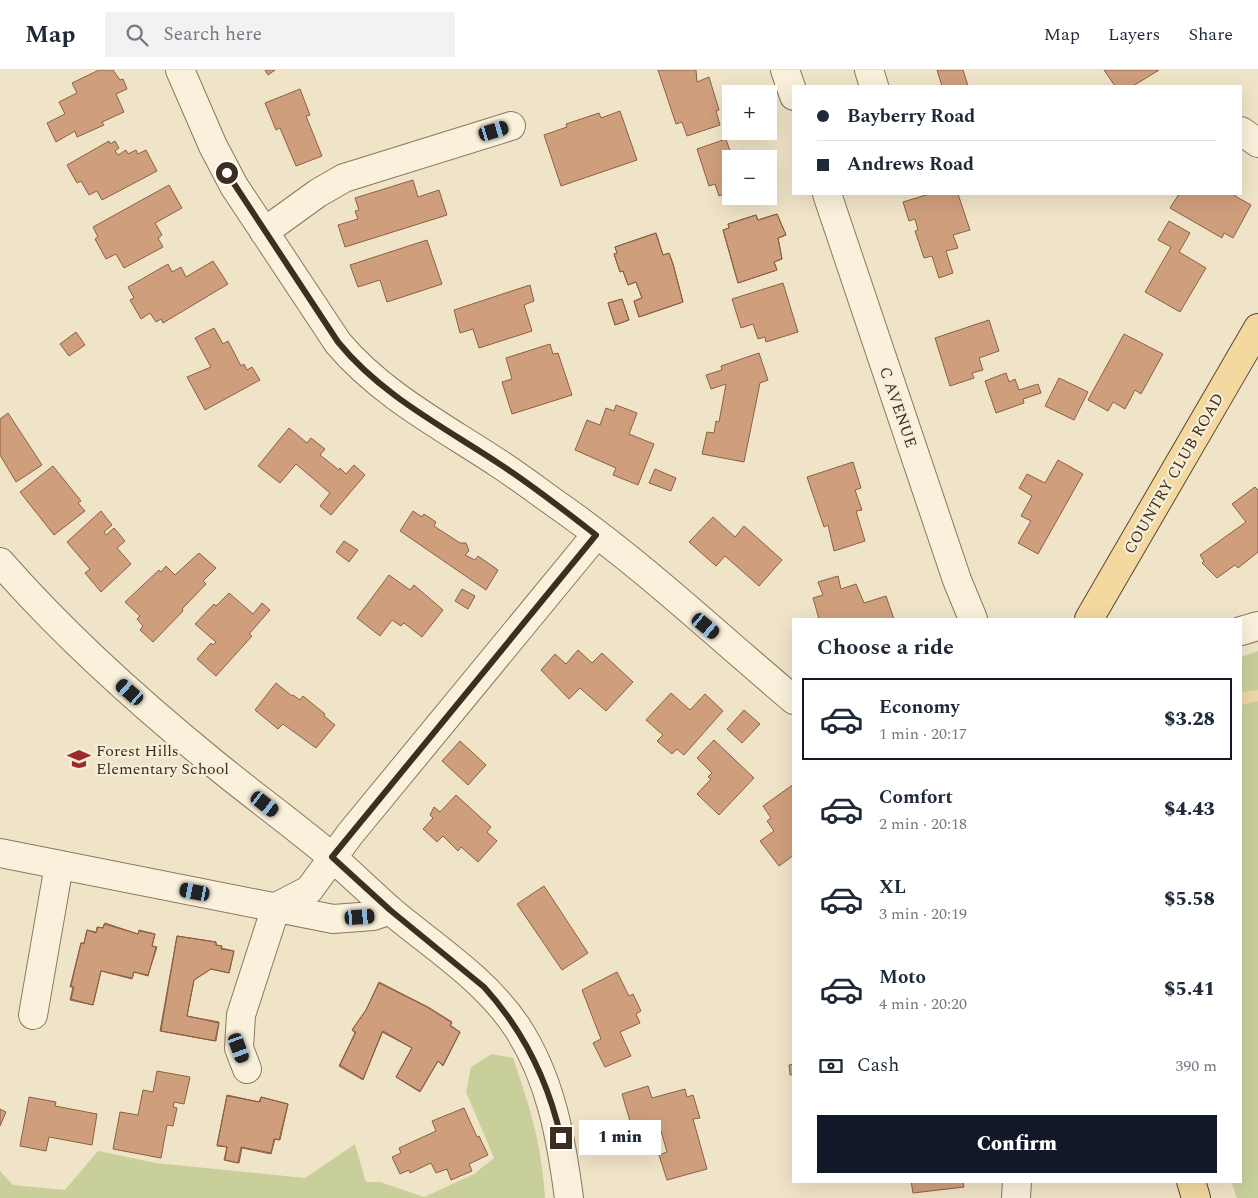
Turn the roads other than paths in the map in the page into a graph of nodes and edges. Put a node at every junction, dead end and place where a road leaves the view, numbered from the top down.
1 (180, 70) edge
2 (785, 70) edge
3 (868, 70) edge
4 (874, 85) edge
5 (792, 90) edge
6 (510, 126) dead end
7 (1242, 132) edge
8 (1258, 143) edge
9 (827, 195) edge
10 (264, 232) junction
11 (1258, 328) edge
12 (596, 535) junction
13 (0, 562) edge
14 (973, 618) edge
15 (1091, 618) edge
16 (1258, 626) edge
17 (1242, 631) edge
18 (792, 698) edge
19 (0, 854) edge
20 (332, 857) junction
21 (59, 865) junction
22 (276, 908) junction
23 (390, 910) junction
24 (33, 1015) dead end
25 (247, 1069) dead end
26 (1017, 1183) edge
27 (1192, 1183) edge
28 (569, 1198) edge
29 (1016, 1198) edge
30 (1196, 1198) edge

1 - 10 street
2 - 5 street
3 - 4 street
6 - 10 street
7 - 8 street
9 - 14 street, C AVENUE
10 - 12 street
11 - 15 main road, COUNTRY CLUB ROAD
12 - 18 street
12 - 20 street
13 - 20 street
16 - 17 street
19 - 21 street
20 - 22 street
20 - 23 street
21 - 22 street
21 - 24 street
22 - 23 street
22 - 25 street
23 - 28 street
26 - 29 street
27 - 30 main road

